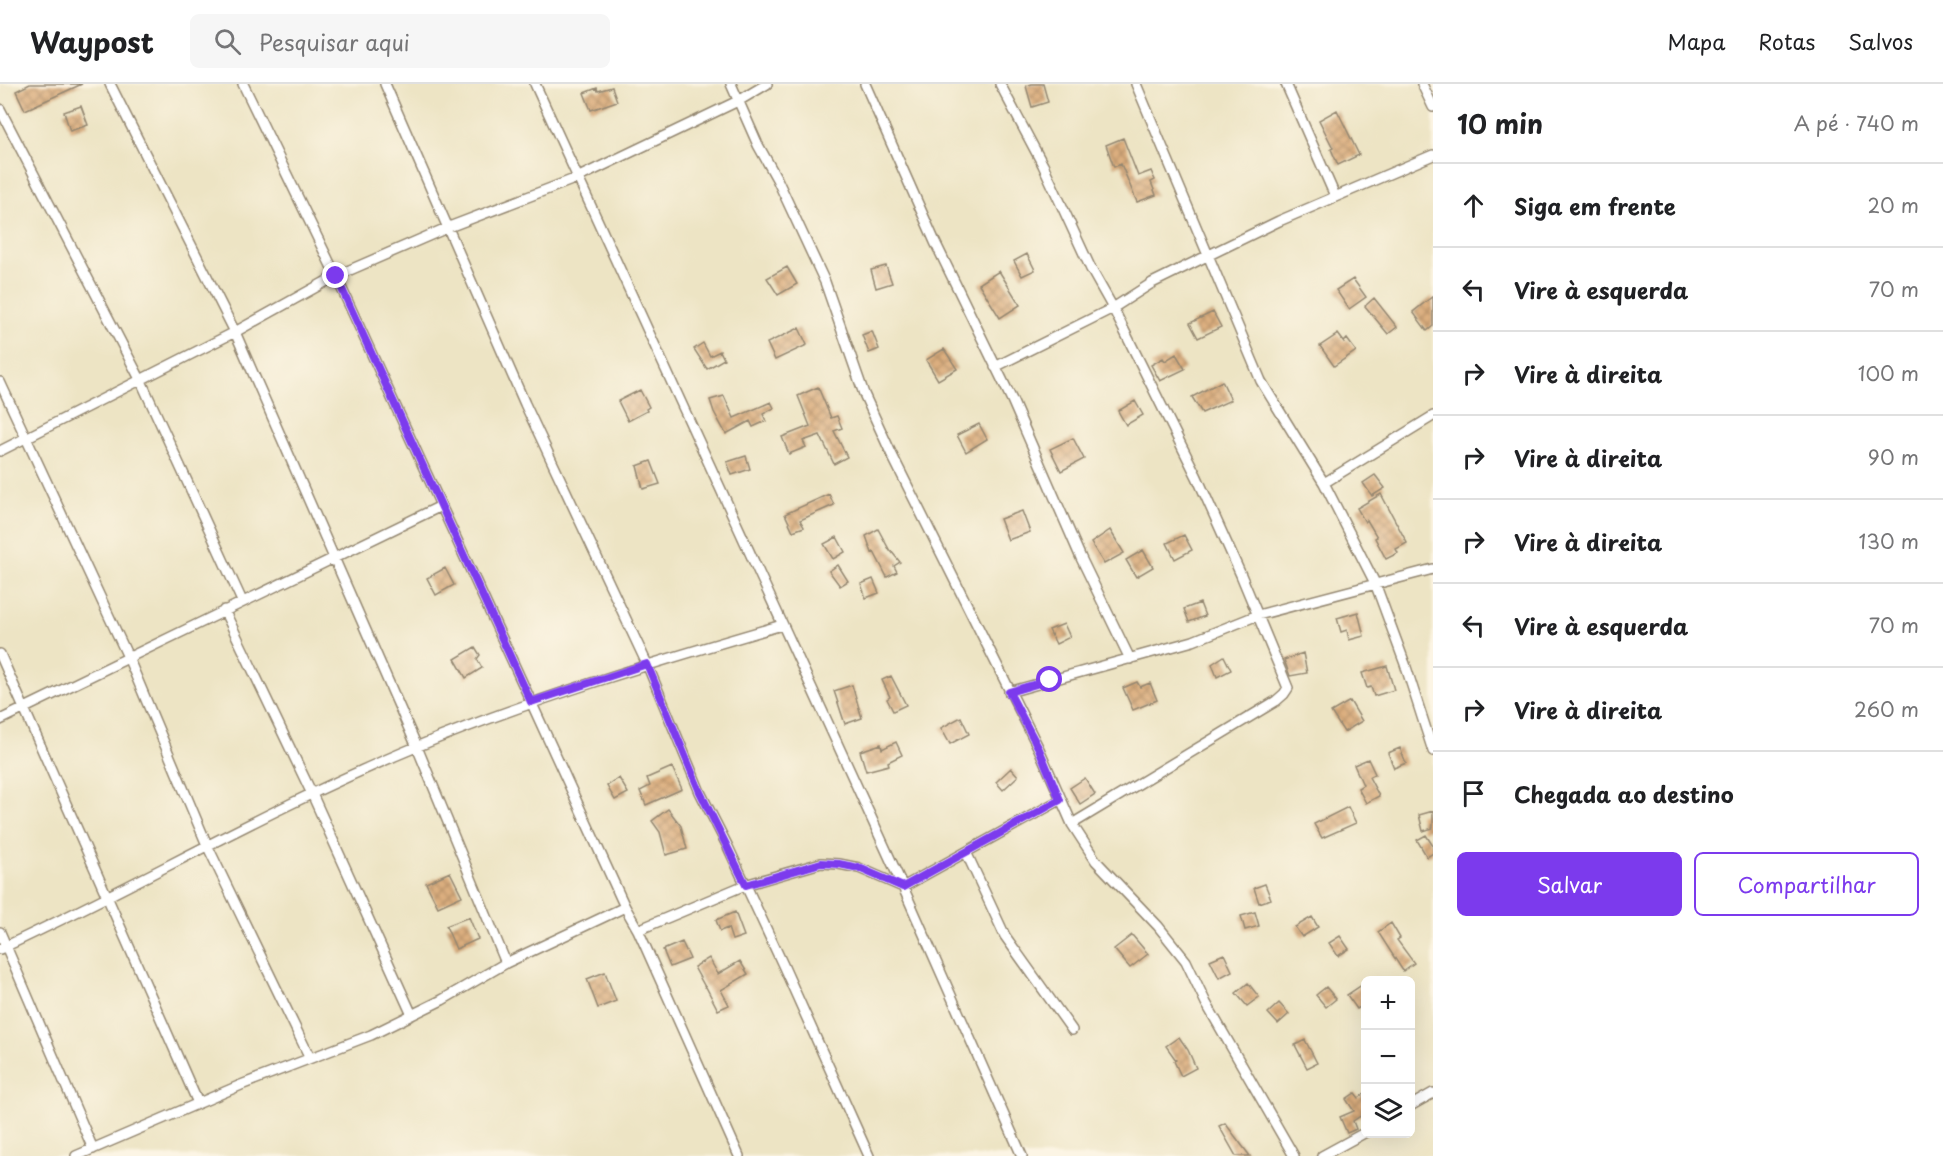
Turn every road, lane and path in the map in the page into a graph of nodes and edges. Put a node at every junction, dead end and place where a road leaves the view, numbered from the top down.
1 (110, 84) edge
2 (243, 84) edge
3 (385, 84) edge
4 (535, 84) edge
5 (731, 84) edge
6 (766, 84) edge
7 (865, 84) edge
8 (1000, 84) edge
9 (1136, 84) edge
10 (1286, 84) edge
11 (1422, 84) edge
12 (740, 100) junction
13 (1433, 107) edge
14 (0, 109) edge
15 (1433, 155) edge
16 (577, 178) junction
17 (1335, 196) junction
18 (449, 228) junction
19 (1209, 255) junction
20 (336, 276) junction
21 (1113, 308) junction
22 (235, 332) junction
23 (995, 367) junction
24 (141, 381) junction
25 (0, 382) edge
26 (1433, 416) edge
27 (25, 439) junction
28 (0, 451) edge
29 (1324, 483) junction
30 (441, 506) junction
31 (336, 558) junction
32 (1433, 569) edge
33 (1375, 584) junction
34 (242, 601) junction
35 (224, 610) junction
36 (1258, 615) junction
37 (782, 625) junction
38 (0, 654) edge
39 (128, 657) junction
40 (1130, 659) junction
41 (647, 664) junction
42 (1009, 692) junction
43 (531, 702) junction
44 (24, 708) junction
45 (0, 720) edge
46 (417, 747) junction
47 (1433, 751) edge
48 (312, 794) junction
49 (1060, 800) junction
50 (1072, 825) junction
51 (207, 845) junction
52 (966, 852) junction
53 (746, 885) junction
54 (903, 887) junction
55 (107, 896) junction
56 (625, 907) junction
57 (638, 930) junction
58 (0, 932) edge
59 (3, 948) edge
60 (506, 963) junction
61 (412, 1015) junction
62 (1072, 1030) dead end
63 (310, 1058) junction
64 (1433, 1093) edge
65 (198, 1103) junction
66 (1415, 1103) edge
67 (1361, 1134) edge
68 (93, 1149) junction
69 (76, 1156) edge
70 (739, 1156) edge
71 (869, 1156) edge
72 (1022, 1156) edge
73 (1294, 1156) edge
74 (1322, 1156) edge

1 - 22 street
2 - 20 street
3 - 18 street
4 - 16 street
5 - 12 street
6 - 12 street
7 - 23 street
8 - 21 street
9 - 19 street
10 - 17 street
11 - 13 street
12 - 16 street
12 - 42 street
14 - 24 street
15 - 17 street
16 - 18 street
16 - 37 street
17 - 19 street
18 - 20 street
18 - 41 street
19 - 21 street
19 - 29 street
20 - 22 street
20 - 30 street
21 - 23 street
21 - 36 street
22 - 24 street
22 - 31 street
23 - 40 street
24 - 27 street
24 - 34 street
25 - 27 street
26 - 29 street
27 - 28 street
27 - 39 street
29 - 33 street
30 - 31 street
30 - 43 street
31 - 34 street
31 - 46 street
32 - 33 street
33 - 36 street
33 - 47 street
34 - 35 street
35 - 39 street
35 - 48 street
36 - 40 street
36 - 50 street
37 - 41 street
37 - 54 street
38 - 44 street
39 - 44 street
39 - 51 street
40 - 42 street
41 - 43 street
41 - 53 street
42 - 49 street
43 - 46 street
43 - 56 street
44 - 45 street
44 - 55 street
46 - 48 street
46 - 60 street
48 - 51 street
48 - 61 street
49 - 50 street
49 - 52 street
50 - 73 street
51 - 55 street
51 - 63 street
52 - 54 street
52 - 62 street
53 - 54 street
53 - 57 street
53 - 71 street
54 - 72 street
55 - 59 street
55 - 65 street
56 - 57 street
56 - 60 street
57 - 70 street
58 - 59 street
59 - 68 street
60 - 61 street
61 - 63 street
63 - 65 street
64 - 66 street
65 - 68 street
67 - 74 street
68 - 69 street

